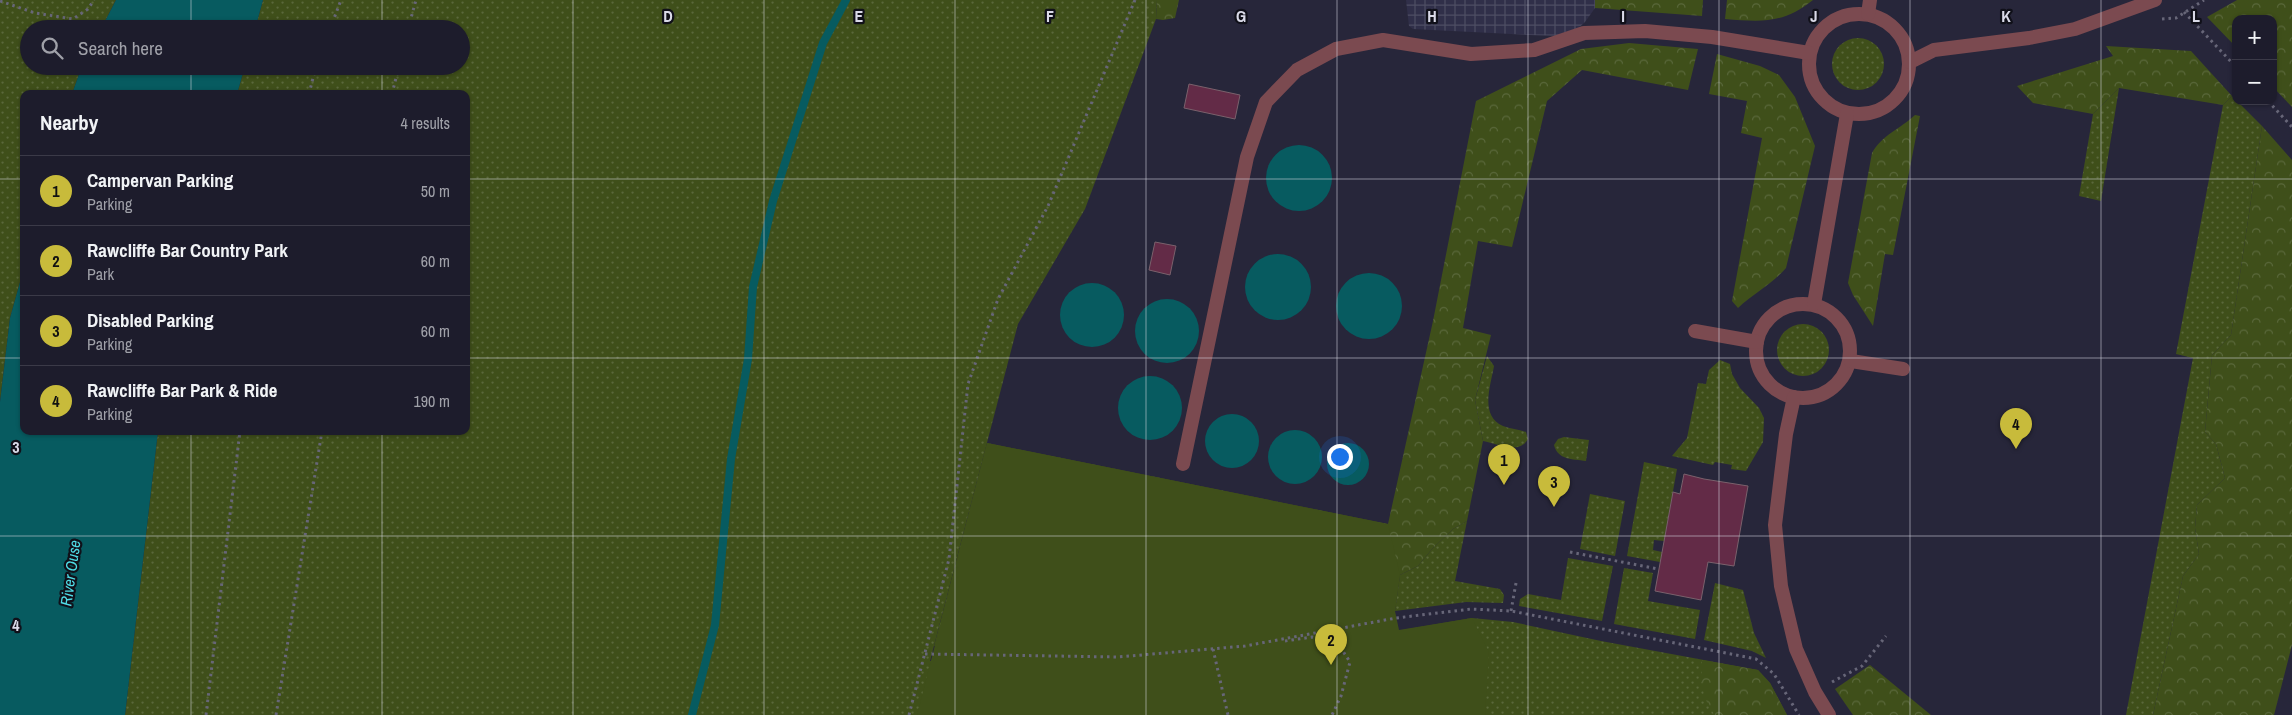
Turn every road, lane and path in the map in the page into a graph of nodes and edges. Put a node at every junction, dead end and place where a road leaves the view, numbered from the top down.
1 (94, 0) edge
2 (340, 0) edge
3 (416, 0) edge
4 (1135, 0) edge
5 (2155, 0) edge
6 (2204, 0) edge
7 (0, 1) edge
8 (1869, 7) edge
9 (2184, 12) junction
10 (2176, 18) dead end
11 (333, 20) edge
12 (410, 20) edge
13 (1809, 53) junction
14 (1910, 62) junction
15 (2232, 63) edge
16 (314, 75) edge
17 (397, 75) edge
18 (310, 90) edge
19 (393, 90) edge
20 (2272, 105) edge
21 (1847, 114) junction
22 (2292, 127) edge
23 (1814, 304) junction
24 (1695, 331) dead end
25 (1757, 342) junction
26 (1851, 361) junction
27 (1903, 369) dead end
28 (1794, 397) junction
29 (240, 435) edge
30 (321, 435) edge
31 (1183, 464) dead end
32 (1570, 552) dead end
33 (1658, 569) dead end
34 (1516, 583) dead end
35 (1511, 611) junction
36 (1886, 636) dead end
37 (1245, 646) junction
38 (1213, 649) junction
39 (925, 654) junction
40 (1815, 692) junction
41 (1791, 703) junction
42 (206, 715) edge
43 (276, 715) edge
44 (909, 715) edge
45 (1228, 715) edge
46 (1332, 715) edge
47 (1799, 715) edge
48 (1829, 715) edge

1 - 7 path
2 - 11 path
3 - 12 path
4 - 39 path
5 - 14 lane
6 - 9 path
8 - 13 lane
8 - 14 lane
9 - 10 path
9 - 15 path
13 - 21 lane
13 - 31 lane
14 - 21 lane
16 - 18 path
17 - 19 path
20 - 22 path
21 - 23 lane
23 - 25 lane
23 - 26 lane
24 - 25 lane
25 - 28 lane
26 - 27 lane
26 - 28 lane
28 - 40 lane
29 - 42 path
30 - 43 path
32 - 33 path
34 - 35 path
35 - 37 path
35 - 41 path
36 - 40 path
37 - 38 path
37 - 46 path
38 - 39 path
38 - 45 path
39 - 44 path
40 - 41 path
40 - 48 lane
41 - 47 path

